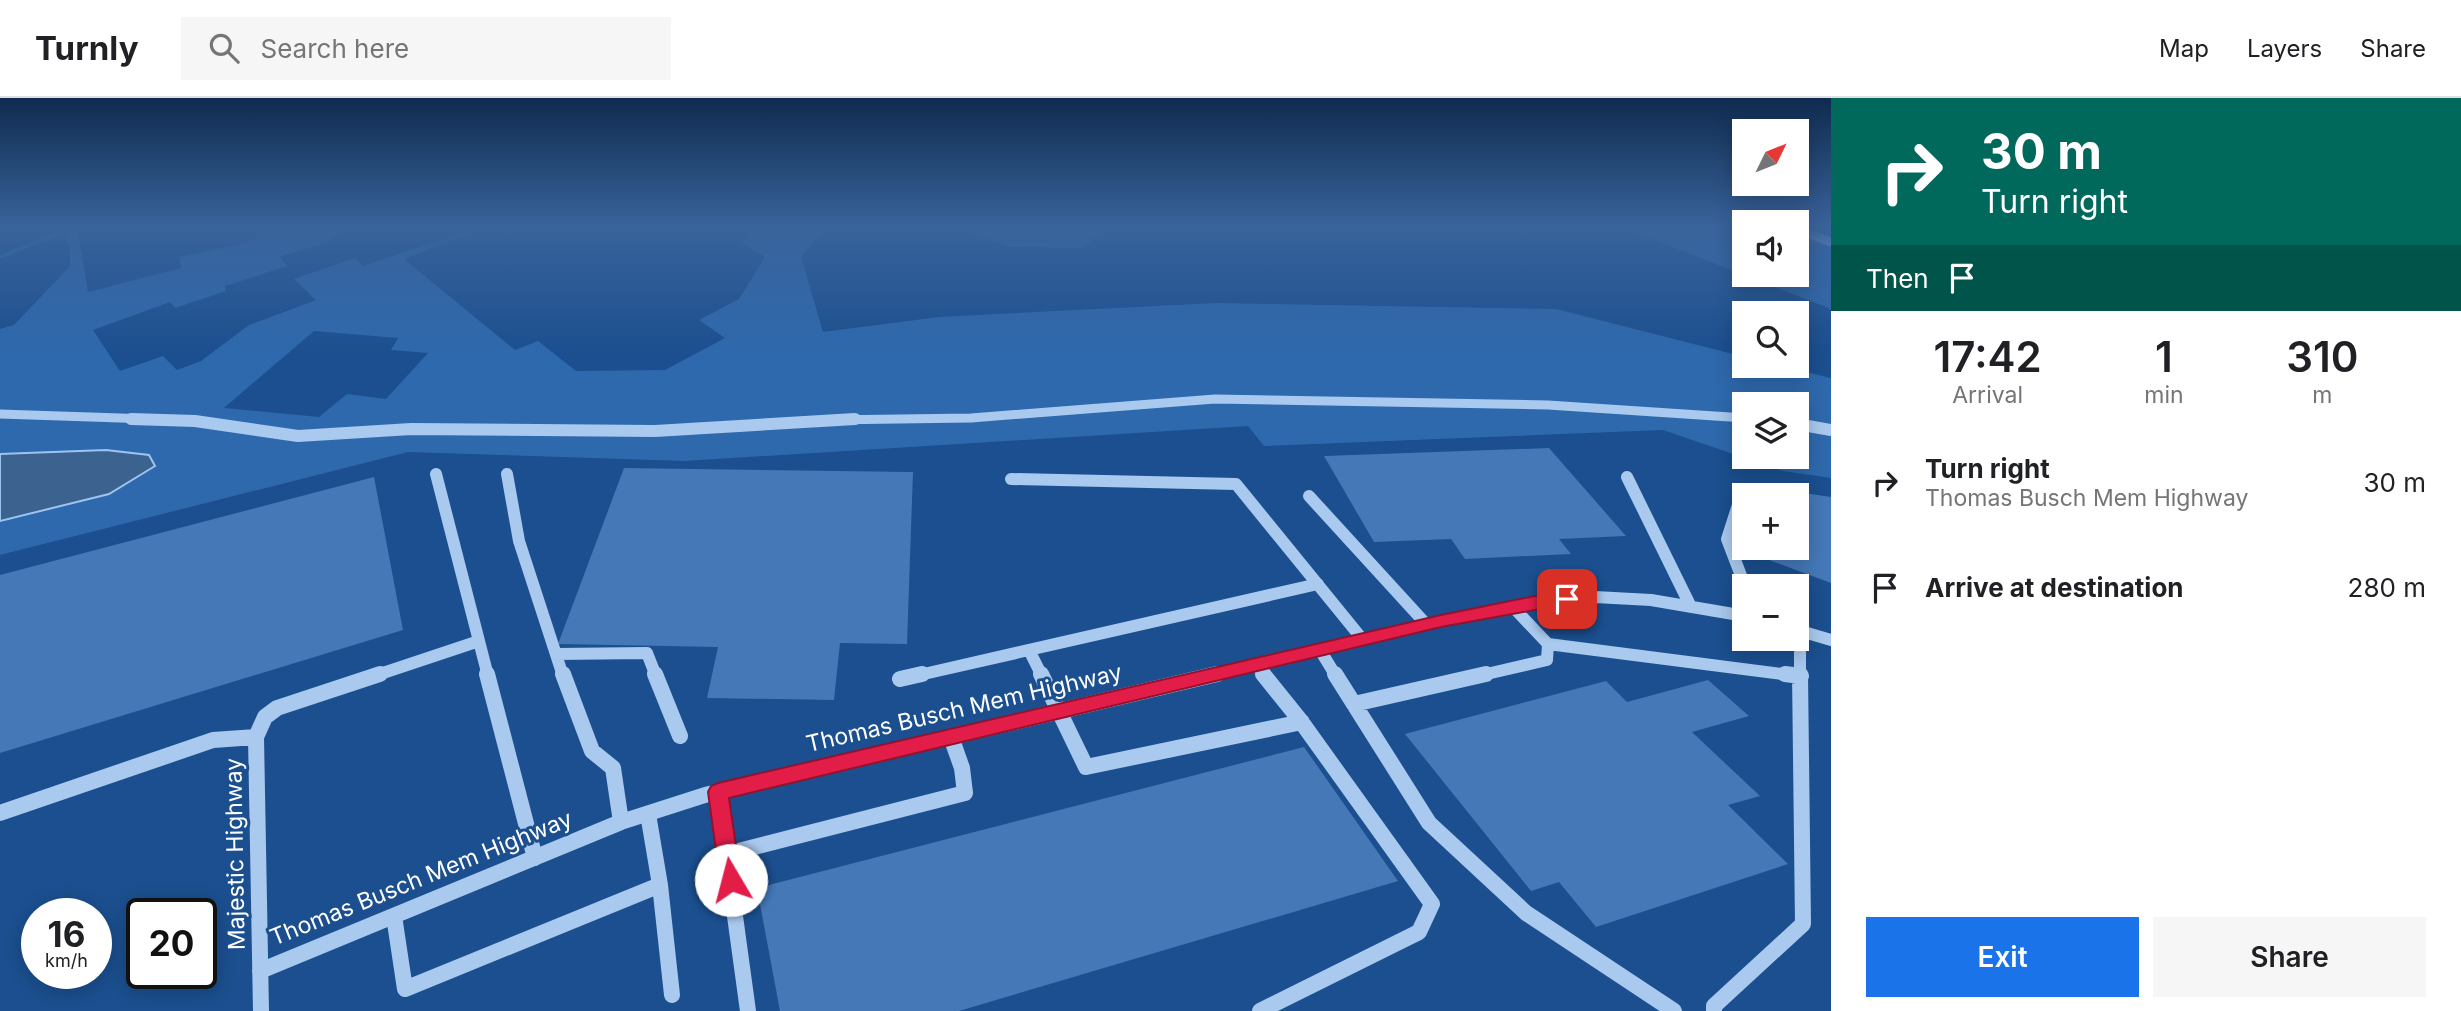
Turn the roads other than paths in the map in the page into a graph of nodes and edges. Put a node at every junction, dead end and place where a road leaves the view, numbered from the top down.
1 (0, 414) edge
2 (1732, 417) edge
3 (1809, 426) edge
4 (1831, 430) edge
5 (436, 474) dead end
6 (508, 474) dead end
7 (1628, 477) dead end
8 (1011, 479) dead end
9 (1309, 496) dead end
10 (1732, 524) edge
11 (1732, 552) edge
12 (1318, 584) junction
13 (1513, 607) junction
14 (1691, 607) junction
15 (1732, 614) edge
16 (1426, 624) junction
17 (1809, 633) edge
18 (1363, 640) junction
19 (1831, 640) edge
20 (480, 641) junction
21 (1548, 644) junction
22 (1029, 650) junction
23 (1320, 650) junction
24 (1800, 651) edge
25 (556, 654) junction
26 (1256, 665) junction
27 (1801, 676) junction
28 (900, 679) dead end
29 (1354, 704) junction
30 (1059, 711) junction
31 (1302, 722) junction
32 (680, 736) dead end
33 (256, 737) junction
34 (951, 737) junction
35 (718, 792) junction
36 (0, 813) edge
37 (648, 814) junction
38 (621, 822) junction
39 (727, 854) junction
40 (535, 858) junction
41 (660, 885) junction
42 (394, 916) junction
43 (260, 971) junction
44 (672, 995) dead end
45 (261, 1011) edge
46 (748, 1011) edge
47 (1260, 1011) edge
48 (1674, 1011) edge
49 (1714, 1011) edge

1 - 2 street
3 - 4 street
5 - 20 street
6 - 25 street
7 - 14 street
8 - 12 street
9 - 16 street
10 - 11 street
12 - 18 street
12 - 22 street
13 - 14 street, Thomas Busch Mem Highway
13 - 16 street, Thomas Busch Mem Highway
13 - 21 street
14 - 15 street, Thomas Busch Mem Highway
16 - 18 street, Thomas Busch Mem Highway
17 - 19 street
18 - 23 street, Thomas Busch Mem Highway
20 - 33 street
20 - 40 street
21 - 27 street
21 - 29 street
22 - 28 street
22 - 30 street
23 - 26 street, Thomas Busch Mem Highway
23 - 29 street
24 - 27 street
25 - 32 street
25 - 38 street
26 - 30 street, Thomas Busch Mem Highway
26 - 31 street
27 - 49 street
29 - 48 street
30 - 31 street
30 - 34 street, Thomas Busch Mem Highway
31 - 47 street
33 - 36 street
33 - 43 street, Majestic Highway
34 - 35 street, Thomas Busch Mem Highway
34 - 39 street
35 - 37 street, Thomas Busch Mem Highway
35 - 39 street
37 - 38 street, Thomas Busch Mem Highway
37 - 41 street
38 - 40 street, Thomas Busch Mem Highway
39 - 46 street
40 - 42 street, Thomas Busch Mem Highway
41 - 42 street
41 - 44 street
42 - 43 street, Thomas Busch Mem Highway
43 - 45 street, Thomas Busch Mem Highway

